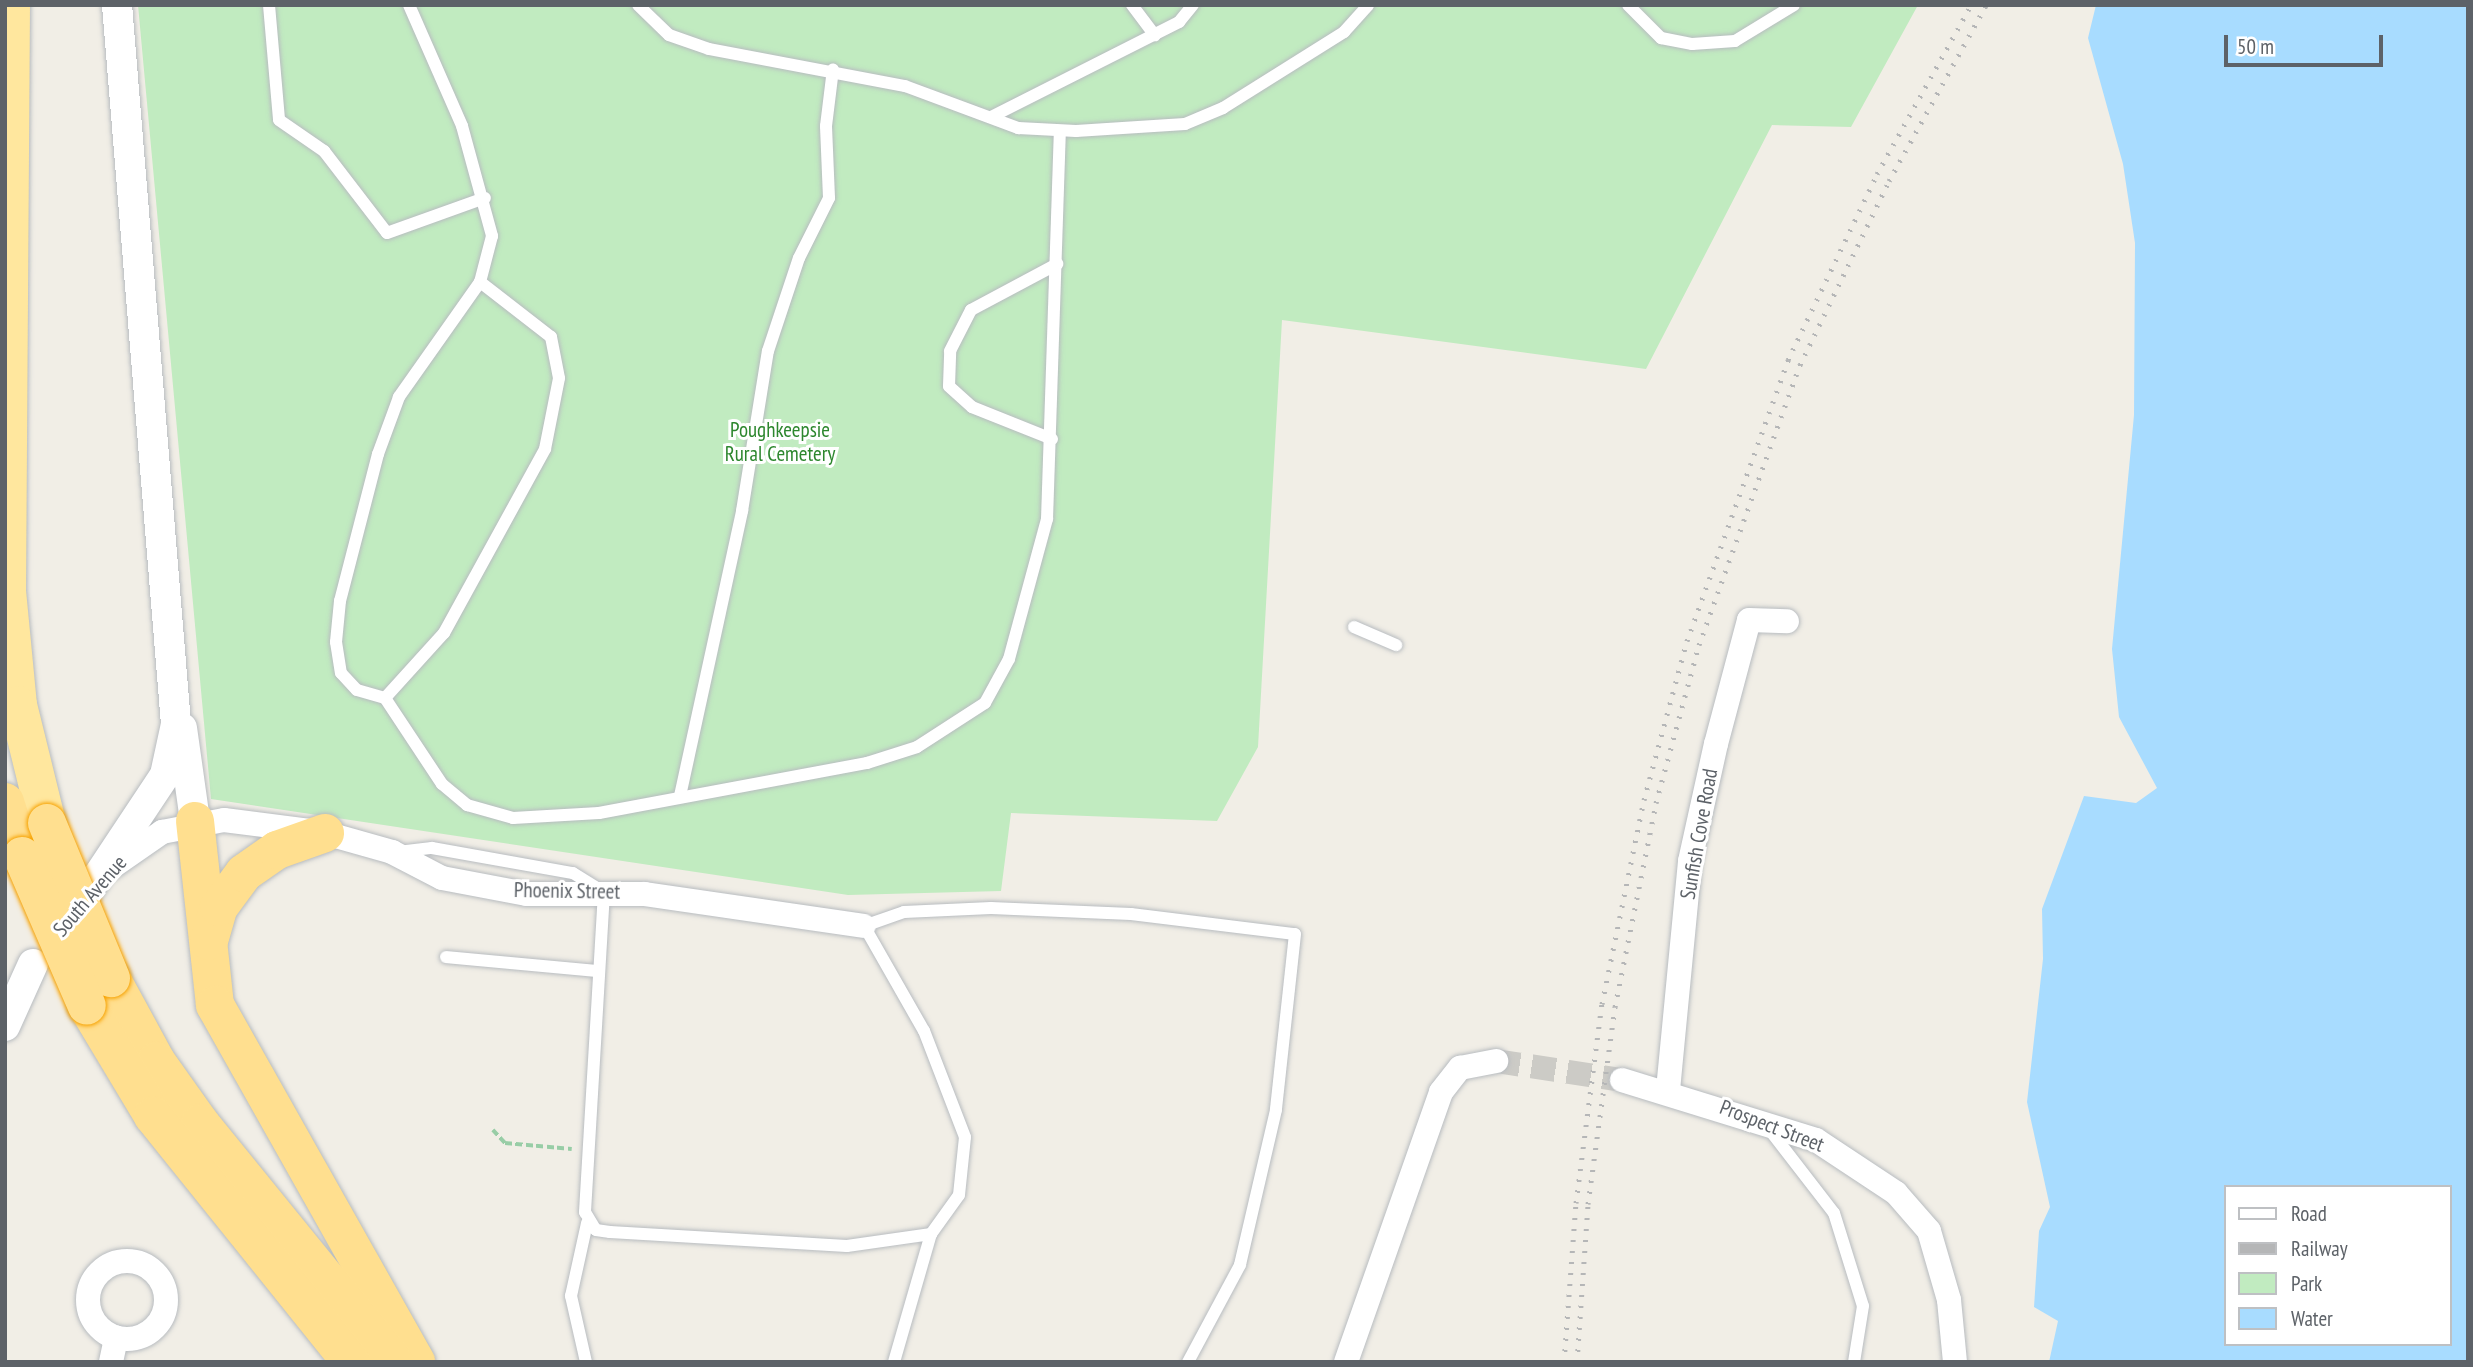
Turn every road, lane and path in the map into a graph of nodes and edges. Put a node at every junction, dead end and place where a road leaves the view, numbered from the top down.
1 (11, 5) edge
2 (117, 5) edge
3 (269, 5) edge
4 (409, 5) edge
5 (638, 5) edge
6 (1132, 5) edge
7 (1193, 5) edge
8 (1368, 5) edge
9 (1628, 5) edge
10 (1794, 5) edge
11 (1154, 35) junction
12 (833, 69) junction
13 (991, 117) junction
14 (1060, 131) junction
15 (485, 198) junction
16 (1057, 264) junction
17 (480, 282) junction
18 (1052, 439) junction
19 (1787, 621) dead end
20 (1354, 627) dead end
21 (1396, 645) dead end
22 (385, 698) junction
23 (176, 701) junction
24 (680, 796) junction
25 (5, 802) edge
26 (195, 821) junction
27 (325, 833) junction
28 (604, 892) junction
29 (86, 894) junction
30 (864, 926) junction
31 (446, 957) dead end
32 (206, 960) junction
33 (33, 964) junction
34 (596, 971) junction
35 (99, 992) junction
36 (5, 998) edge
37 (5, 1026) edge
38 (1496, 1061) tunnel mouth
39 (1622, 1080) tunnel mouth
40 (1668, 1090) junction
41 (1759, 1119) junction
42 (493, 1130) dead end
43 (588, 1150) junction
44 (587, 1223) junction
45 (931, 1234) junction
46 (117, 1338) dead end
47 (111, 1362) edge
48 (351, 1362) edge
49 (394, 1362) edge
50 (416, 1362) edge
51 (586, 1362) edge
52 (894, 1362) edge
53 (1188, 1362) edge
54 (1346, 1362) edge
55 (1854, 1362) edge
56 (1955, 1362) edge

1 - 35 highway, bridge
2 - 23 street
3 - 15 lane
4 - 15 lane
5 - 12 lane
6 - 11 lane
7 - 11 lane
8 - 14 lane
9 - 10 lane
11 - 13 lane
12 - 13 lane
12 - 24 lane
13 - 14 lane
14 - 16 lane
15 - 17 lane
16 - 18 lane
16 - 18 lane
17 - 22 lane
17 - 22 lane
18 - 24 lane
19 - 40 street, Sunfish Cove Road
20 - 21 lane
22 - 24 lane
23 - 26 street
23 - 29 street
25 - 35 highway, bridge
26 - 27 street, Phoenix Street
26 - 29 street, South Avenue
26 - 32 highway
27 - 28 street, Phoenix Street
27 - 32 highway
28 - 30 street, Phoenix Street
28 - 34 lane
29 - 33 street, South Avenue
30 - 45 lane
30 - 53 lane
31 - 34 lane
32 - 50 highway
33 - 36 street, South Avenue
33 - 37 street
34 - 43 lane
35 - 48 highway
35 - 49 highway
38 - 54 street
39 - 40 street, Prospect Street
40 - 41 street, Prospect Street
41 - 55 lane
41 - 56 street, Prospect Street
42 - 43 path
43 - 44 lane
44 - 45 lane
44 - 51 lane
45 - 52 lane
46 - 47 street

